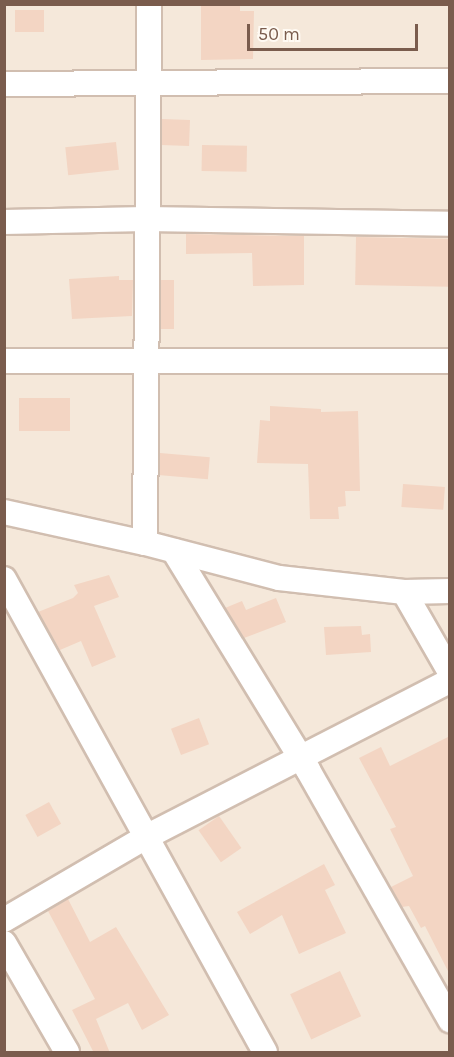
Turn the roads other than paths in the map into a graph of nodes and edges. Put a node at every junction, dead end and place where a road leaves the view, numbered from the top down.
1 (149, 4) edge
2 (149, 81) junction
3 (450, 81) edge
4 (4, 84) edge
5 (146, 219) junction
6 (4, 222) edge
7 (450, 224) edge
8 (149, 360) junction
9 (4, 361) edge
10 (450, 361) edge
11 (4, 512) edge
12 (145, 543) junction
13 (174, 551) junction
14 (4, 579) edge
15 (450, 591) edge
16 (404, 592) junction
17 (450, 672) edge
18 (450, 681) edge
19 (299, 756) junction
20 (146, 837) junction
21 (4, 920) edge
22 (4, 943) edge
23 (450, 1020) edge
24 (67, 1053) edge
25 (265, 1053) edge

1 - 2 street
2 - 3 street
2 - 4 street
2 - 5 street
5 - 6 street
5 - 7 street
5 - 8 street
8 - 9 street
8 - 10 street
8 - 12 street
11 - 12 street
12 - 13 street
13 - 16 street
13 - 19 street
14 - 20 street
15 - 16 street
16 - 17 street
18 - 19 street
19 - 20 street
19 - 23 street
20 - 21 street
20 - 25 street
22 - 24 street

